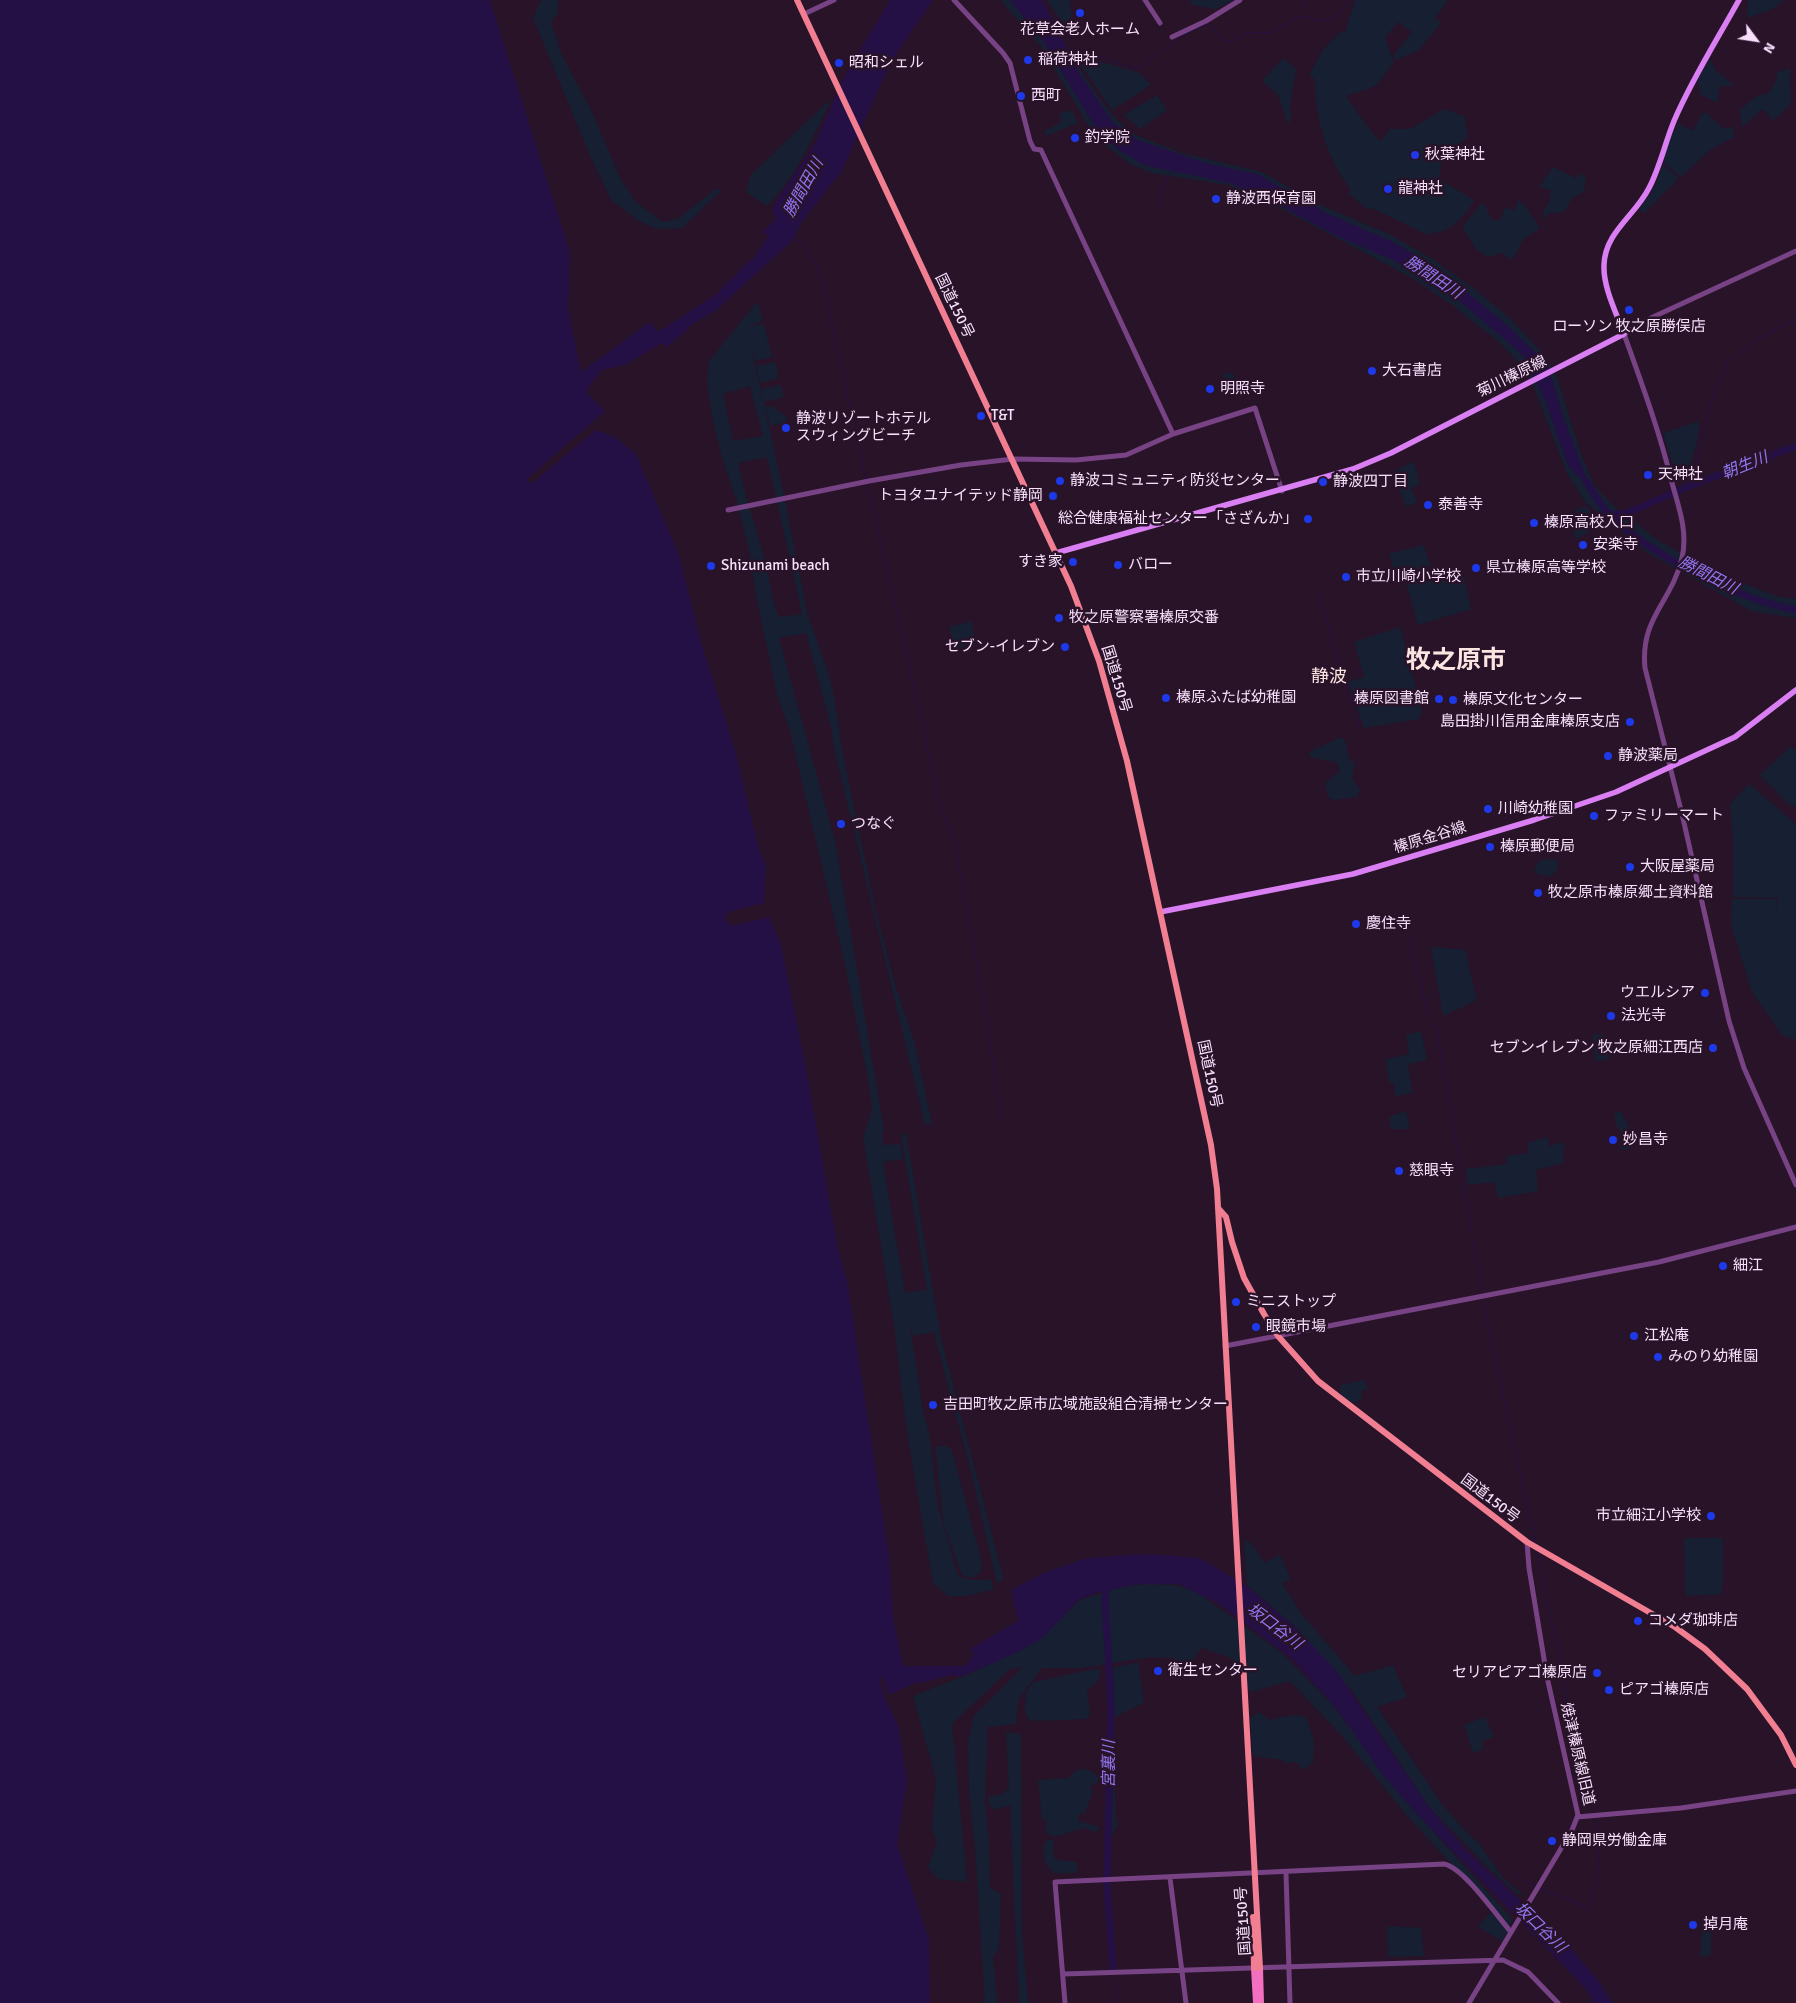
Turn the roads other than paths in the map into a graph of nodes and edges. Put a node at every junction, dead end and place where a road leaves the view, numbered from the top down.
1 (797, 0) edge
2 (834, 0) edge
3 (954, 0) edge
4 (1145, 0) edge
5 (1240, 0) edge
6 (1740, 0) edge
7 (804, 14) junction
8 (1160, 23) dead end
9 (1172, 37) dead end
10 (1796, 251) edge
11 (1624, 334) junction
12 (1173, 434) junction
13 (1013, 459) junction
14 (1282, 491) junction
15 (728, 510) dead end
16 (1056, 553) junction
17 (1796, 690) edge
18 (1671, 768) junction
19 (1160, 912) junction
20 (1796, 1185) edge
21 (1218, 1208) junction
22 (1796, 1227) edge
23 (1278, 1336) junction
24 (1225, 1346) junction
25 (1527, 1542) junction
26 (1796, 1765) edge
27 (1796, 1791) edge
28 (1578, 1817) junction
29 (1254, 1873) junction
30 (1286, 1873) junction
31 (1170, 1878) junction
32 (1511, 1932) junction
33 (1494, 1960) junction
34 (1288, 1967) junction
35 (1257, 1968) junction
36 (1182, 1970) junction
37 (1063, 1974) junction
38 (1065, 2003) edge
39 (1186, 2003) edge
40 (1256, 2003) edge
41 (1261, 2003) edge
42 (1290, 2003) edge
43 (1470, 2003) edge
44 (1558, 2003) edge

1 - 7 highway, 国道150号
2 - 7 street
3 - 12 street
4 - 8 street
5 - 9 street
6 - 11 main road
7 - 13 highway, 国道150号
10 - 11 street
11 - 14 main road, 菊川榛原線
11 - 18 street
12 - 13 street
12 - 14 street
13 - 15 street
13 - 16 highway, 国道150号
14 - 16 main road, 菊川榛原線
16 - 19 highway, 国道150号
17 - 18 main road, 榛原金谷線
18 - 19 main road, 榛原金谷線
18 - 20 street
19 - 21 highway, 国道150号
21 - 23 highway, 国道150号
21 - 24 highway, 国道150号
22 - 23 street
23 - 24 street
23 - 25 highway, 国道150号
24 - 29 highway, 国道150号
25 - 26 highway, 国道150号
25 - 28 street, 焼津榛原線旧道
27 - 28 street
28 - 32 street, 焼津榛原線旧道
29 - 30 street
29 - 31 street
29 - 35 highway, 国道150号
30 - 32 street
30 - 34 street
31 - 36 street
31 - 37 street
32 - 33 street, 焼津榛原線旧道
33 - 34 street
33 - 43 street, 焼津榛原線旧道
33 - 44 street
34 - 35 street
34 - 42 street
35 - 36 street
35 - 40 main road
35 - 41 main road
36 - 37 street
36 - 39 street
37 - 38 street

